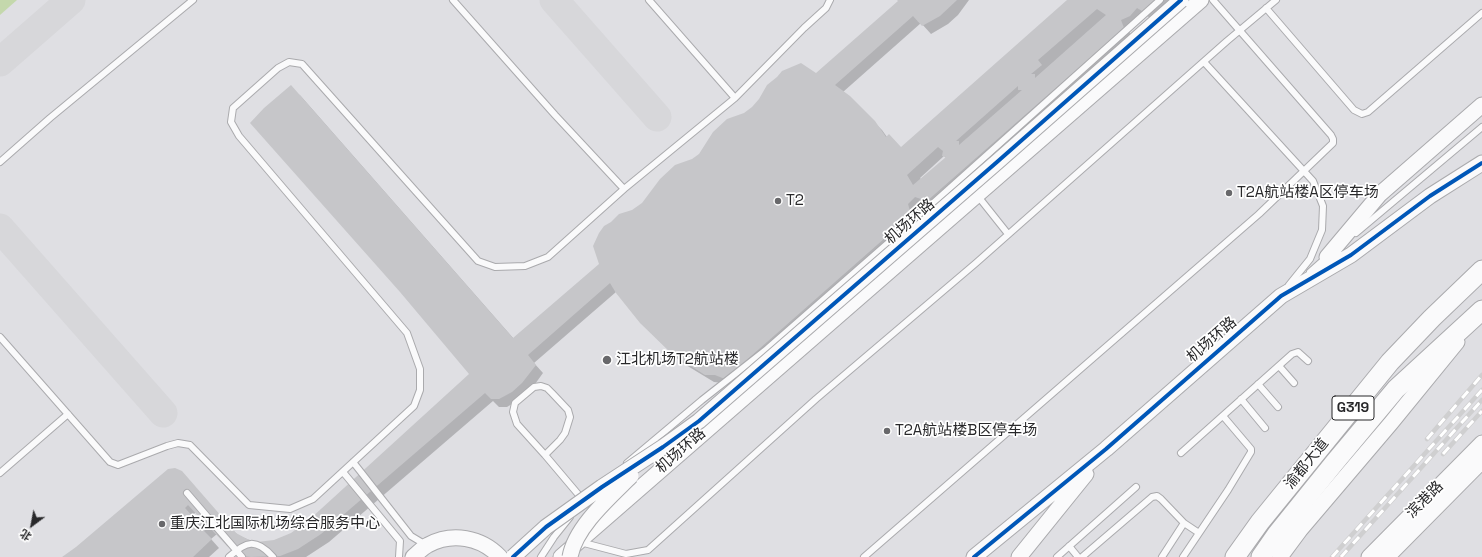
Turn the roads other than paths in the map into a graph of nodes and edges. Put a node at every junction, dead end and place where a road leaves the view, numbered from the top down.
1 (193, 0) edge
2 (453, 0) edge
3 (649, 0) edge
4 (830, 0) edge
5 (1160, 0) edge
6 (1181, 0) edge
7 (1201, 0) edge
8 (1213, 0) edge
9 (1276, 0) edge
10 (1266, 8) junction
11 (1482, 13) edge
12 (1240, 30) junction
13 (1204, 62) junction
14 (735, 98) junction
15 (1482, 105) edge
16 (1482, 127) edge
17 (0, 162) edge
18 (1482, 163) edge
19 (1304, 171) junction
20 (624, 189) junction
21 (977, 195) junction
22 (1008, 234) junction
23 (1327, 257) junction
24 (1482, 270) edge
25 (1281, 296) junction
26 (1482, 311) edge
27 (0, 337) edge
28 (1308, 361) dead end
29 (1278, 366) junction
30 (1294, 383) dead end
31 (1258, 384) junction
32 (1241, 399) junction
33 (1278, 407) dead end
34 (68, 414) junction
35 (1223, 416) junction
36 (1265, 428) dead end
37 (1482, 443) edge
38 (1106, 449) junction
39 (1181, 453) dead end
40 (545, 455) junction
41 (650, 456) junction
42 (1482, 461) edge
43 (353, 462) junction
44 (343, 472) junction
45 (0, 474) edge
46 (1136, 487) dead end
47 (187, 492) dead end
48 (583, 500) junction
49 (1184, 523) junction
50 (1200, 533) junction
51 (578, 542) junction
52 (427, 545) junction
53 (1069, 546) junction
54 (236, 550) junction
55 (627, 556) edge
56 (229, 557) edge
57 (242, 557) edge
58 (273, 557) edge
59 (399, 557) edge
60 (413, 557) edge
61 (500, 557) edge
62 (512, 557) edge
63 (541, 557) edge
64 (561, 557) edge
65 (570, 557) edge
66 (864, 557) edge
67 (974, 557) edge
68 (1019, 557) edge
69 (1057, 557) edge
70 (1078, 557) edge
71 (1082, 557) edge
72 (1162, 557) edge
73 (1182, 557) edge
74 (1235, 557) edge
75 (1261, 557) edge
76 (1280, 557) edge
77 (1369, 557) edge
78 (1387, 557) edge

1 - 17 lane
2 - 20 lane
3 - 14 lane
4 - 14 lane
5 - 48 lane, 机场环路
6 - 41 street, 机场环路, bridge
7 - 21 street, 机场环路
8 - 12 lane
9 - 10 lane
10 - 11 lane
10 - 12 lane
12 - 13 lane
12 - 19 lane
13 - 19 lane
13 - 22 lane
14 - 20 lane
15 - 23 street
16 - 23 lane, 机场环路
18 - 25 street, 机场环路
19 - 25 lane
19 - 66 lane
20 - 43 lane
21 - 22 lane
21 - 51 street, 机场环路
22 - 55 lane
23 - 25 lane, 机场环路
24 - 74 highway, 渝都大道 / G319
25 - 38 street, 机场环路
26 - 75 highway, 渝都大道
26 - 76 street
27 - 34 lane
28 - 29 lane
29 - 30 lane
29 - 31 lane
31 - 32 lane
31 - 33 lane
32 - 35 lane
32 - 36 lane
34 - 44 lane
34 - 45 lane
35 - 39 lane
35 - 50 lane
37 - 77 street, 滨港路
38 - 67 street, 机场环路
38 - 68 street
40 - 40 lane
40 - 48 lane
41 - 62 street, bridge
41 - 65 street, bridge
42 - 78 street, 滨港路
43 - 44 lane
43 - 52 lane
44 - 59 lane
46 - 53 lane
47 - 54 lane
48 - 63 lane, 机场环路
49 - 50 lane
49 - 71 lane
49 - 72 lane
50 - 73 lane
51 - 55 lane
51 - 64 street, 机场环路
52 - 60 street
52 - 61 street
53 - 69 lane
53 - 70 lane
54 - 56 lane
54 - 57 lane
54 - 58 lane

